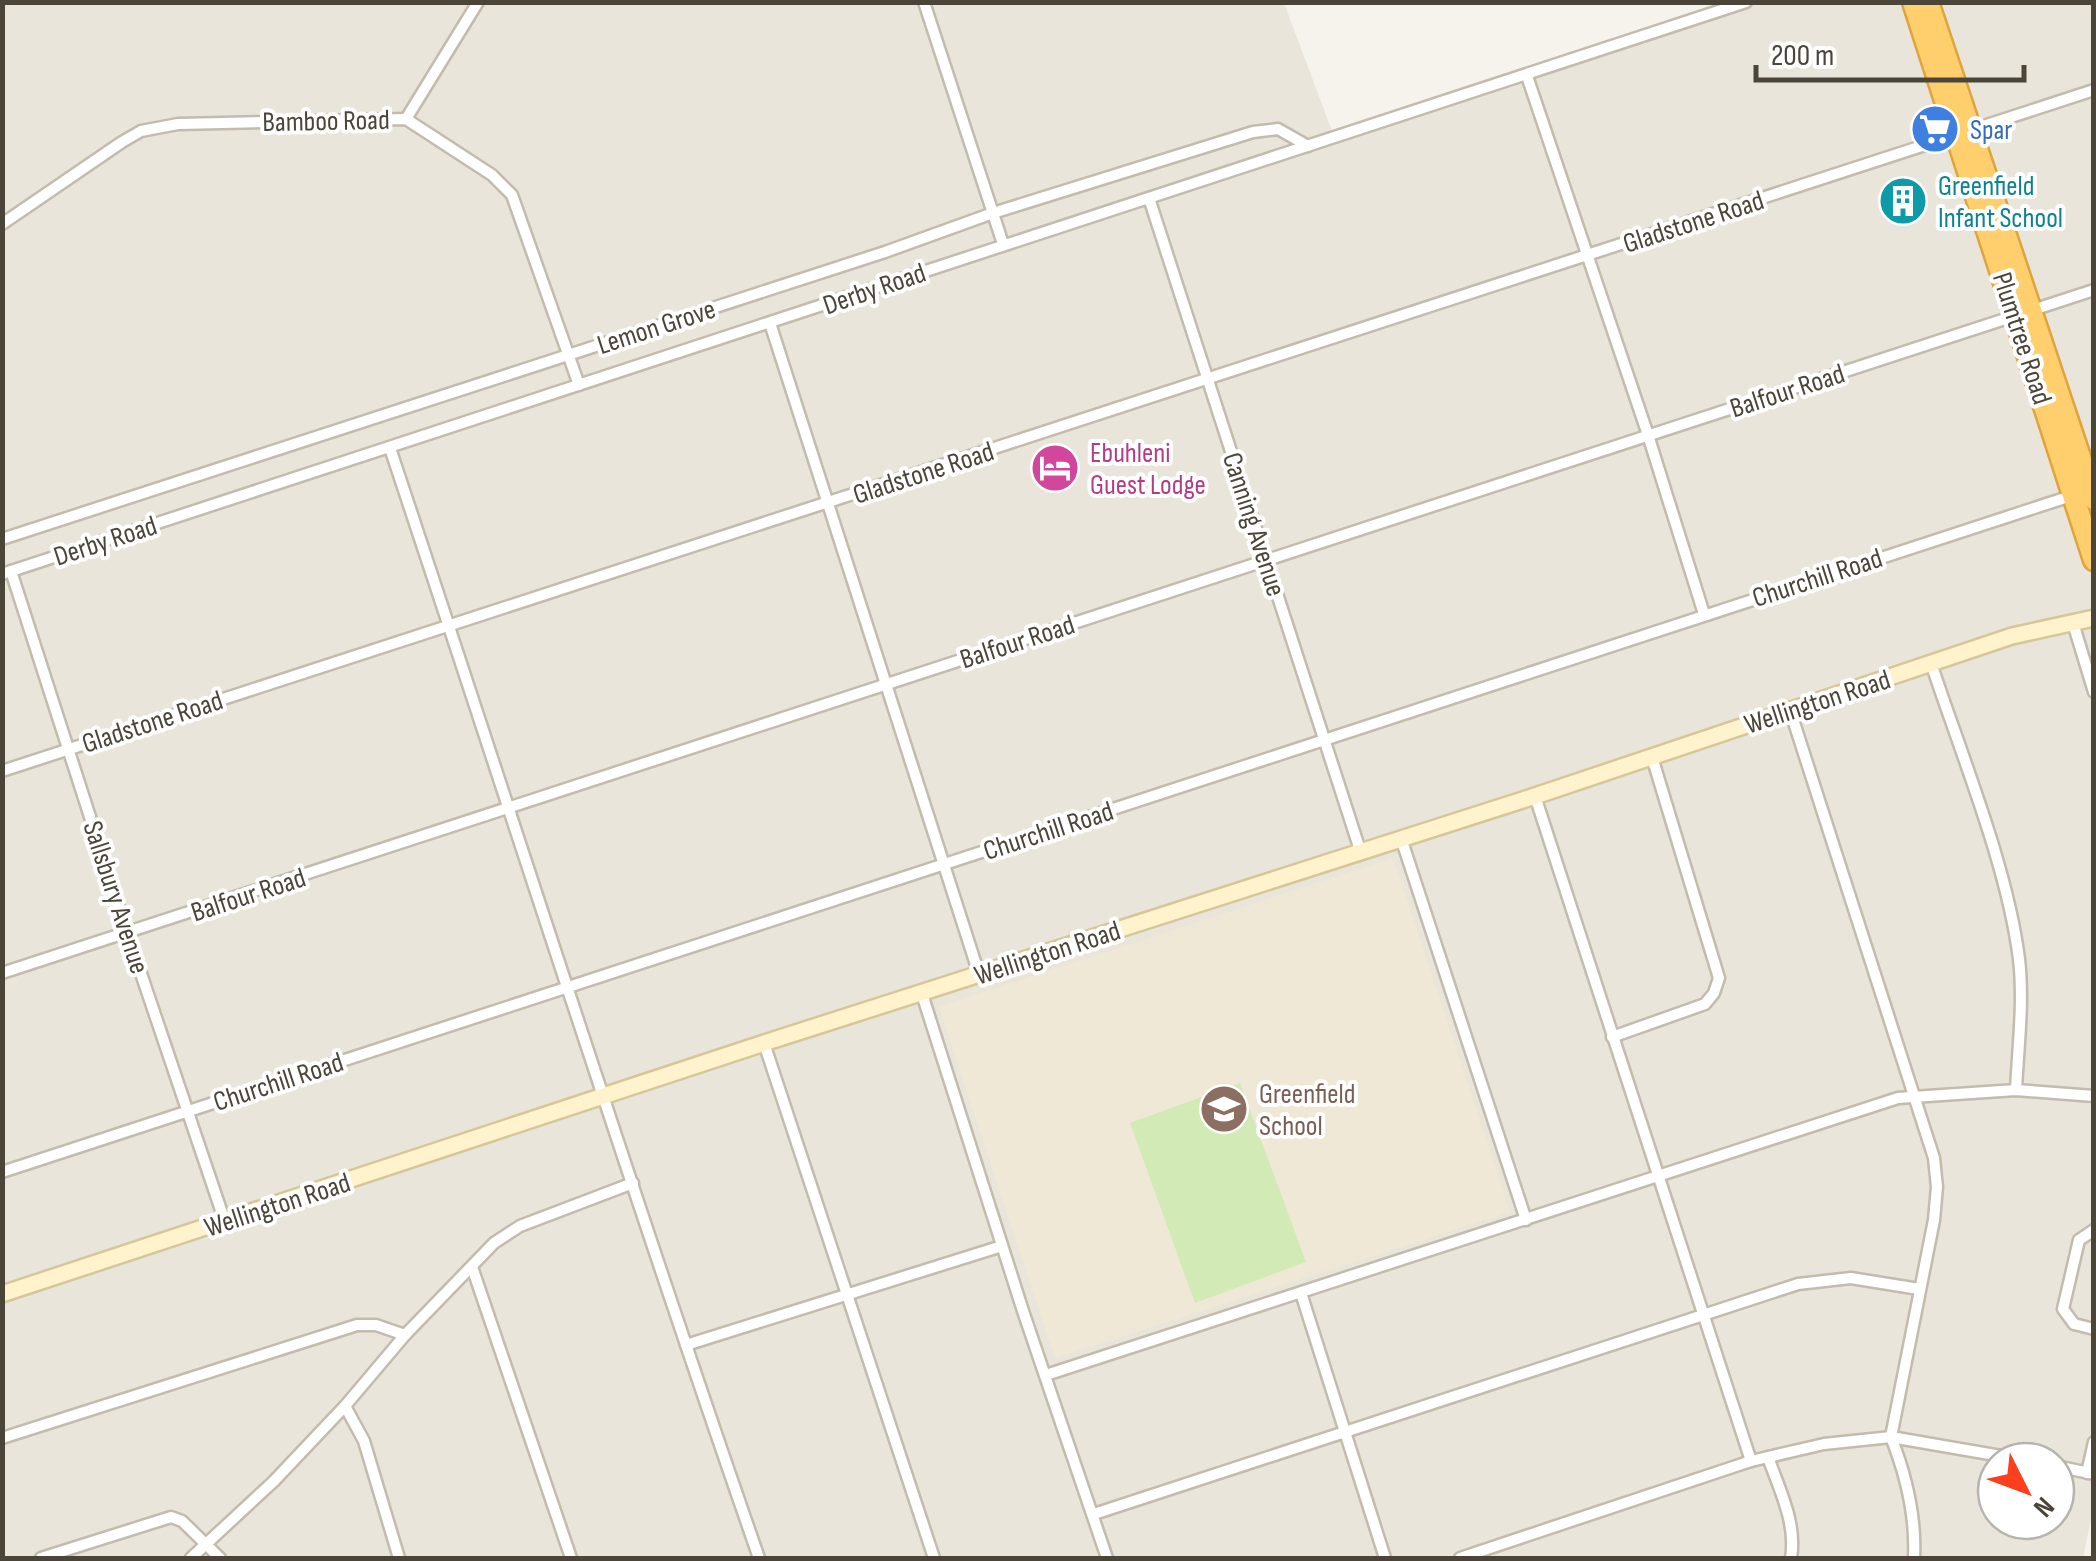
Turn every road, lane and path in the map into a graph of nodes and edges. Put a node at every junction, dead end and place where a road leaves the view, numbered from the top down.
1 (478, 2) edge
2 (924, 2) edge
3 (1746, 2) edge
4 (1914, 2) edge
5 (1928, 2) edge
6 (1527, 76) junction
7 (2094, 90) edge
8 (406, 119) junction
9 (1964, 133) junction
10 (1308, 146) junction
11 (1149, 198) junction
12 (993, 213) junction
13 (2, 224) edge
14 (1003, 244) junction
15 (1587, 256) junction
16 (2094, 290) edge
17 (2025, 312) junction
18 (770, 323) junction
19 (568, 355) junction
20 (1207, 379) junction
21 (579, 385) junction
22 (1648, 434) junction
23 (390, 448) junction
24 (2088, 493) edge
25 (828, 504) junction
26 (2, 538) edge
27 (1266, 559) junction
28 (2094, 560) edge
29 (7, 572) edge
30 (1704, 614) junction
31 (2094, 618) edge
32 (2073, 623) junction
33 (449, 626) junction
34 (1931, 664) junction
35 (885, 684) junction
36 (2094, 692) edge
37 (1790, 710) junction
38 (1324, 739) junction
39 (68, 748) junction
40 (1652, 756) junction
41 (2, 771) edge
42 (1535, 796) junction
43 (510, 806) junction
44 (1401, 838) junction
45 (1360, 850) junction
46 (943, 864) junction
47 (127, 932) junction
48 (2, 973) edge
49 (980, 974) junction
50 (566, 986) junction
51 (922, 994) junction
52 (1612, 1037) junction
53 (764, 1043) junction
54 (2016, 1090) junction
55 (1913, 1095) junction
56 (2094, 1096) edge
57 (602, 1098) junction
58 (188, 1110) junction
59 (2, 1172) edge
60 (1658, 1178) junction
61 (633, 1183) junction
62 (1526, 1220) junction
63 (224, 1222) junction
64 (2094, 1230) edge
65 (1002, 1246) junction
66 (472, 1267) junction
67 (1919, 1289) junction
68 (1301, 1293) junction
69 (2, 1294) edge
70 (849, 1295) junction
71 (1703, 1316) junction
72 (2094, 1329) edge
73 (405, 1335) junction
74 (686, 1345) junction
75 (1046, 1376) junction
76 (346, 1406) junction
77 (1344, 1433) junction
78 (2, 1438) edge
79 (1891, 1438) junction
80 (2094, 1442) edge
81 (1976, 1452) edge
82 (1768, 1456) junction
83 (1751, 1461) junction
84 (2090, 1474) edge
85 (1094, 1514) junction
86 (208, 1544) junction
87 (41, 1558) edge
88 (192, 1558) edge
89 (220, 1558) edge
90 (399, 1558) edge
91 (570, 1558) edge
92 (759, 1558) edge
93 (934, 1558) edge
94 (1106, 1558) edge
95 (1385, 1558) edge
96 (1464, 1558) edge
97 (1790, 1558) edge
98 (1914, 1558) edge

1 - 8 street
2 - 12 street
3 - 6 street, Derby Road
4 - 9 highway, Plumtree Road
5 - 9 highway, Plumtree Road
6 - 10 street, Derby Road
6 - 15 street
7 - 9 street, Gladstone Road
8 - 13 street, Bamboo Road
8 - 19 street, Bamboo Road
9 - 15 street, Gladstone Road
9 - 17 highway, Plumtree Road
10 - 11 street, Derby Road
10 - 12 street, Lemon Grove
11 - 14 street, Derby Road
11 - 20 street, Canning Avenue
12 - 14 street
12 - 19 street, Lemon Grove
14 - 18 street, Derby Road
15 - 20 street, Gladstone Road
15 - 22 street
16 - 17 street, Balfour Road
17 - 22 street, Balfour Road
17 - 24 highway, Plumtree Road
18 - 21 street, Derby Road
18 - 25 street
19 - 21 street, Bamboo Road
19 - 26 street, Lemon Grove
20 - 25 street, Gladstone Road
20 - 27 street, Canning Avenue
21 - 23 street, Derby Road
22 - 27 street, Balfour Road
22 - 30 street
23 - 29 street, Derby Road
23 - 33 street
24 - 28 highway, Plumtree Road
24 - 30 street, Churchill Road
25 - 33 street, Gladstone Road
25 - 35 street
27 - 35 street, Balfour Road
27 - 38 street, Canning Avenue
29 - 39 street, Sallsbury Avenue
30 - 38 street, Churchill Road
31 - 32 main road, Wellington Road
32 - 34 main road, Wellington Road
32 - 36 street
33 - 39 street, Gladstone Road
33 - 43 street
34 - 37 main road, Wellington Road
34 - 54 street
35 - 43 street, Balfour Road
35 - 46 street
37 - 40 main road, Wellington Road
37 - 55 street
38 - 45 street, Canning Avenue
38 - 46 street, Churchill Road
39 - 41 street, Gladstone Road
39 - 47 street, Sallsbury Avenue
40 - 42 main road, Wellington Road
40 - 52 street
42 - 44 main road, Wellington Road
42 - 52 street
43 - 47 street, Balfour Road
43 - 50 street
44 - 45 main road, Wellington Road
44 - 62 street
45 - 49 main road, Wellington Road
46 - 49 street
46 - 50 street, Churchill Road
47 - 48 street, Balfour Road
47 - 58 street, Sallsbury Avenue
49 - 51 main road, Wellington Road
50 - 57 street
50 - 58 street, Churchill Road
51 - 53 main road, Wellington Road
51 - 65 street
52 - 60 street
53 - 57 main road, Wellington Road
53 - 70 street
54 - 55 street
54 - 56 street
55 - 60 street
55 - 67 street
57 - 61 street
57 - 63 main road, Wellington Road
58 - 59 street, Churchill Road
58 - 63 street, Sallsbury Avenue
60 - 62 street
60 - 71 street
61 - 66 street
61 - 74 street
62 - 68 street
63 - 69 main road, Wellington Road
64 - 72 street
65 - 70 street
65 - 75 street
66 - 73 street
66 - 91 street
67 - 71 street
67 - 79 street
68 - 75 street
68 - 77 street
70 - 74 street
70 - 93 street
71 - 77 street
71 - 83 street
73 - 76 street
73 - 78 street
74 - 92 street
75 - 85 street
76 - 86 street
76 - 90 street
77 - 85 street
77 - 95 street
79 - 81 street
79 - 82 street
79 - 98 street
80 - 84 street
82 - 83 street
82 - 97 street
83 - 96 street
85 - 94 street
86 - 87 street
86 - 88 street
86 - 89 street

